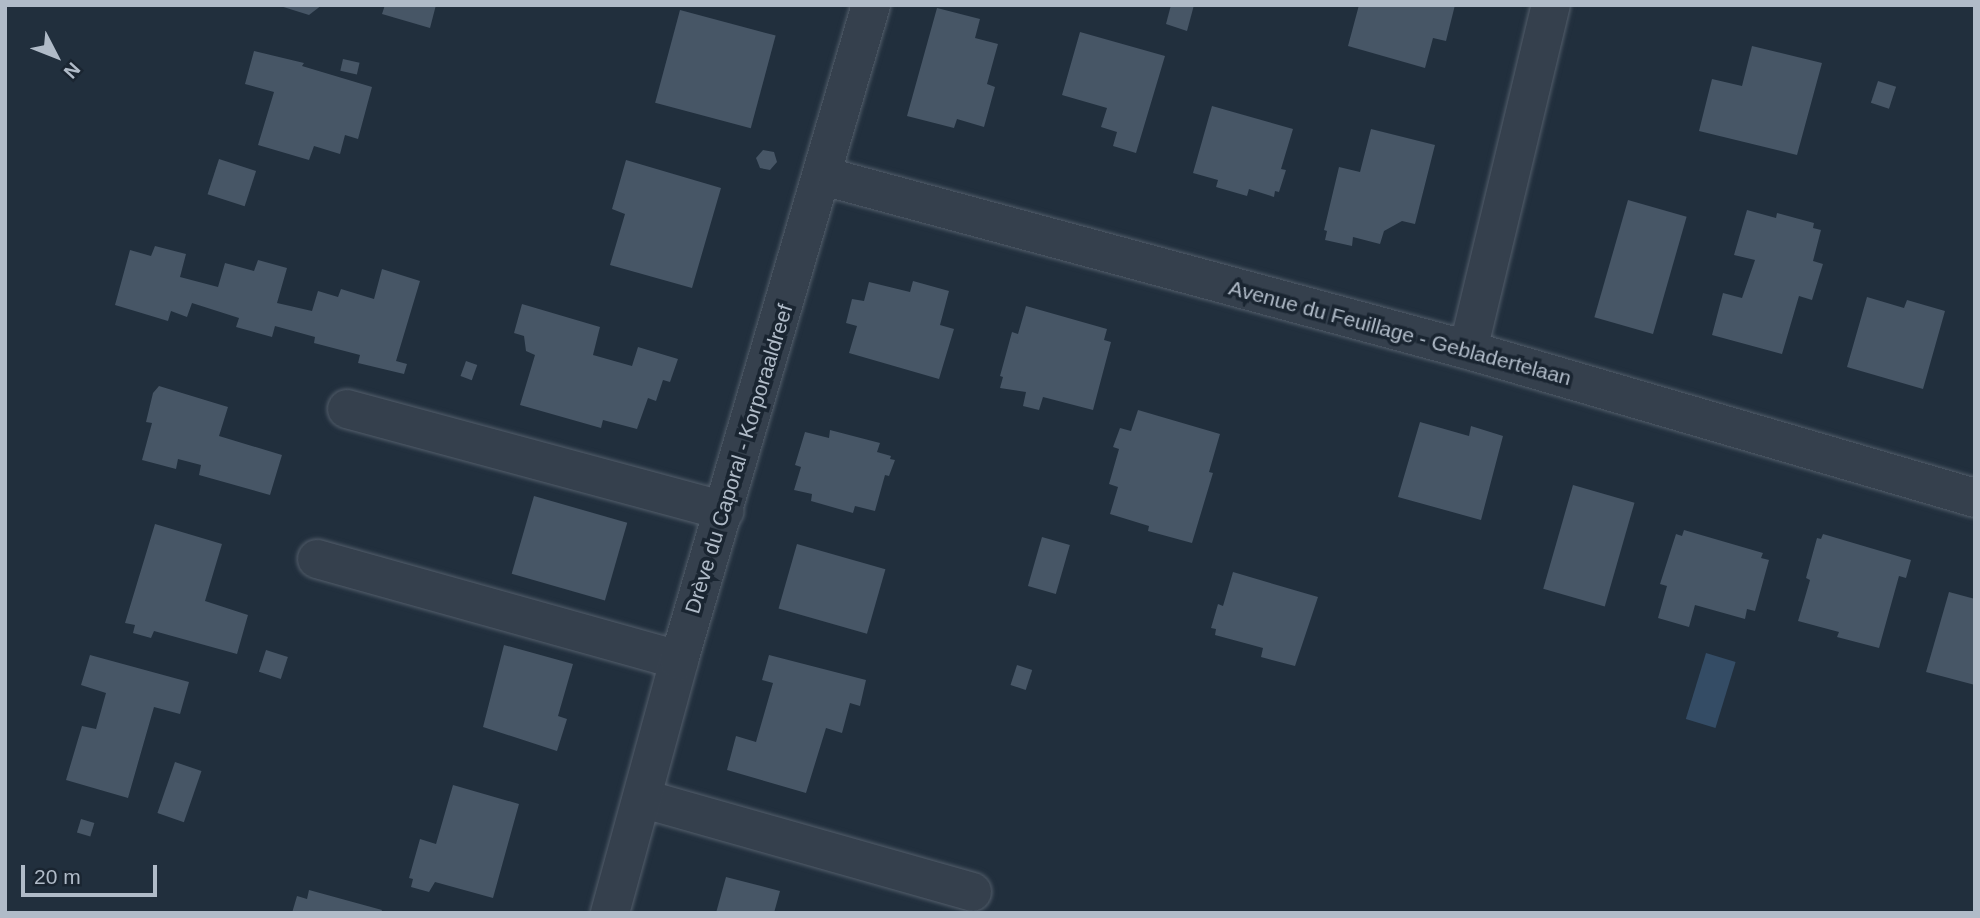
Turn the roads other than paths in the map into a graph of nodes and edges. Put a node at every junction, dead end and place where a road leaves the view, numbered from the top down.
1 (871, 5) edge
2 (1551, 5) edge
3 (824, 176) junction
4 (1468, 349) junction
5 (347, 409) dead end
6 (1975, 498) edge
7 (724, 511) junction
8 (317, 559) dead end
9 (679, 660) junction
10 (644, 799) junction
11 (972, 892) dead end
12 (610, 913) edge

1 - 3 street, Drève du Caporal - Korporaaldreef
2 - 4 street
3 - 4 street, Avenue du Feuillage - Gebladertelaan
3 - 7 street, Drève du Caporal - Korporaaldreef
4 - 6 street, Avenue du Feuillage - Gebladertelaan
5 - 7 street
7 - 9 street, Drève du Caporal - Korporaaldreef
8 - 9 street
9 - 10 street, Drève du Caporal - Korporaaldreef
10 - 11 street
10 - 12 street, Drève du Caporal - Korporaaldreef

